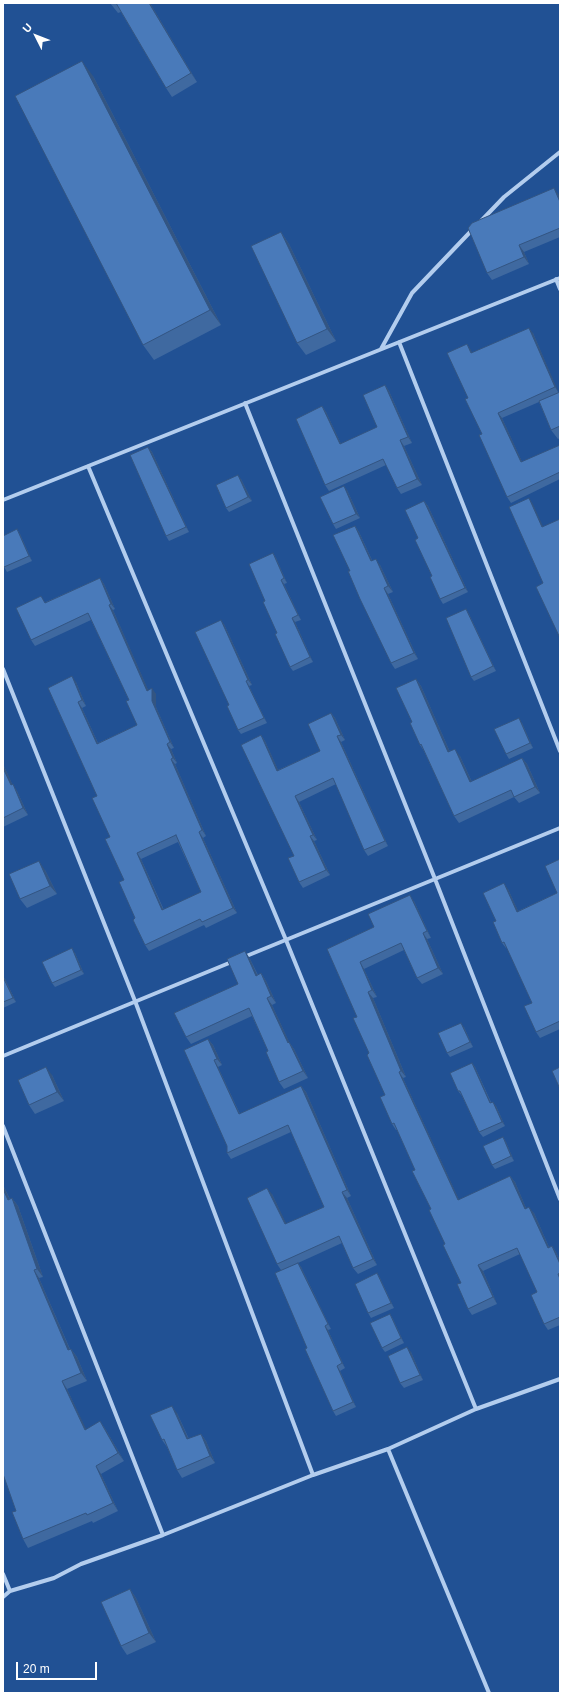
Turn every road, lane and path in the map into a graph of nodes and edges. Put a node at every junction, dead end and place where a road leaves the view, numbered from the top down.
1 (560, 152) edge
2 (558, 279) edge
3 (560, 288) edge
4 (399, 342) junction
5 (381, 349) junction
6 (246, 403) junction
7 (88, 466) junction
8 (3, 500) edge
9 (3, 669) edge
10 (560, 751) edge
11 (560, 828) edge
12 (435, 879) junction
13 (286, 940) junction
14 (135, 1002) junction
15 (3, 1056) edge
16 (3, 1126) edge
17 (560, 1200) edge
18 (560, 1379) edge
19 (476, 1409) junction
20 (388, 1449) junction
21 (313, 1476) junction
22 (163, 1536) junction
23 (3, 1574) edge
24 (10, 1591) junction
25 (3, 1597) edge
26 (489, 1693) edge

1 - 5 street
2 - 3 street
2 - 4 street
4 - 5 street
4 - 10 street
5 - 6 street
6 - 7 street
6 - 12 street
7 - 8 street
7 - 13 street
9 - 14 street
11 - 12 street
12 - 13 street
12 - 17 street
13 - 14 street
13 - 19 street
14 - 15 street
14 - 21 street
16 - 22 street
18 - 19 street
19 - 20 street
20 - 21 street
20 - 26 street
21 - 22 street
22 - 24 street
23 - 24 street
24 - 25 street

